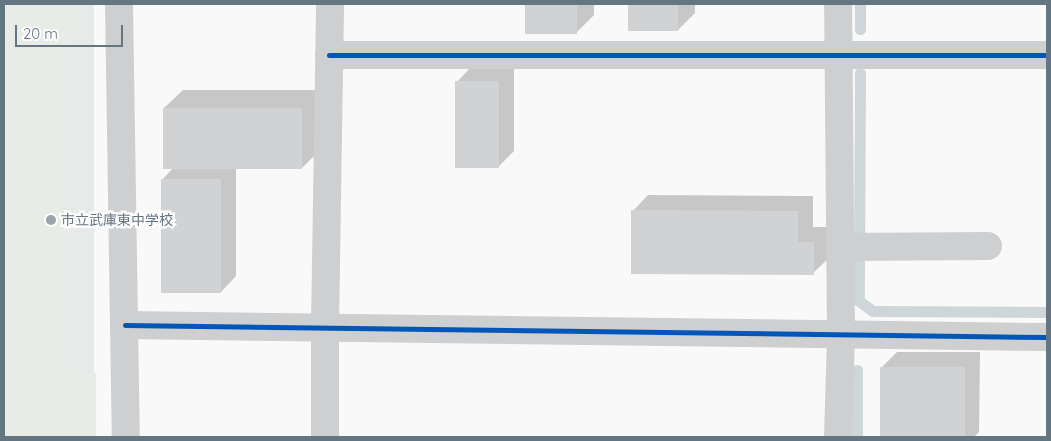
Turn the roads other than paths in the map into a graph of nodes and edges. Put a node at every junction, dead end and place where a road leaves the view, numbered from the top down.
1 (119, 4) edge
2 (330, 4) edge
3 (838, 4) edge
4 (329, 55) junction
5 (838, 55) junction
6 (1047, 55) edge
7 (988, 246) dead end
8 (853, 247) junction
9 (125, 325) junction
10 (325, 327) junction
11 (841, 335) junction
12 (1047, 337) edge
13 (126, 437) edge
14 (325, 437) edge
15 (838, 437) edge

1 - 9 street
2 - 4 street
3 - 5 street
4 - 5 street
4 - 10 street
5 - 6 street
5 - 8 street
7 - 8 street
8 - 11 street
9 - 10 street
9 - 13 street
10 - 11 street
10 - 14 street
11 - 12 street
11 - 15 street

